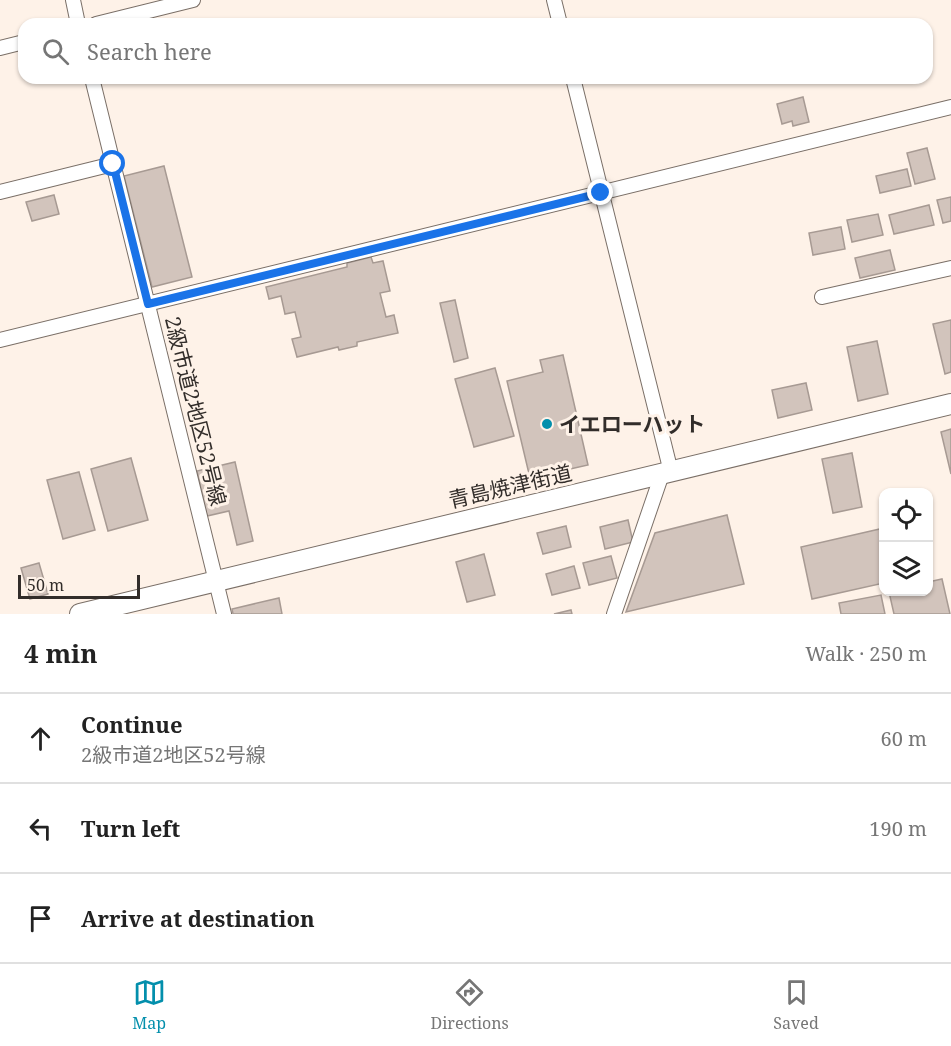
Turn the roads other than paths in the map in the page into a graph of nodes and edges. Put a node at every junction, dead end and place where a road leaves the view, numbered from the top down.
1 (73, 0) edge
2 (194, 0) edge
3 (554, 0) edge
4 (77, 18) edge
5 (120, 18) edge
6 (558, 18) edge
7 (18, 44) edge
8 (0, 48) edge
9 (93, 84) edge
10 (574, 84) edge
11 (951, 107) edge
12 (113, 164) junction
13 (0, 192) edge
14 (601, 193) junction
15 (951, 268) edge
16 (822, 297) dead end
17 (148, 304) junction
18 (0, 340) edge
19 (951, 404) edge
20 (666, 473) junction
21 (216, 580) junction
22 (80, 614) edge
23 (224, 614) edge
24 (614, 614) edge

1 - 4 street
2 - 5 street
3 - 6 street
7 - 8 street
9 - 12 street, 2級市道2地区52号線
10 - 14 street
11 - 14 street
12 - 13 street
12 - 17 street, 2級市道2地区52号線
14 - 17 street
14 - 20 street
15 - 16 street
17 - 18 street
17 - 21 street, 2級市道2地区52号線
19 - 20 main road, 青島焼津街道
20 - 21 main road, 青島焼津街道
20 - 24 street
21 - 22 main road, 青島焼津街道
21 - 23 street, 2級市道2地区52号線

